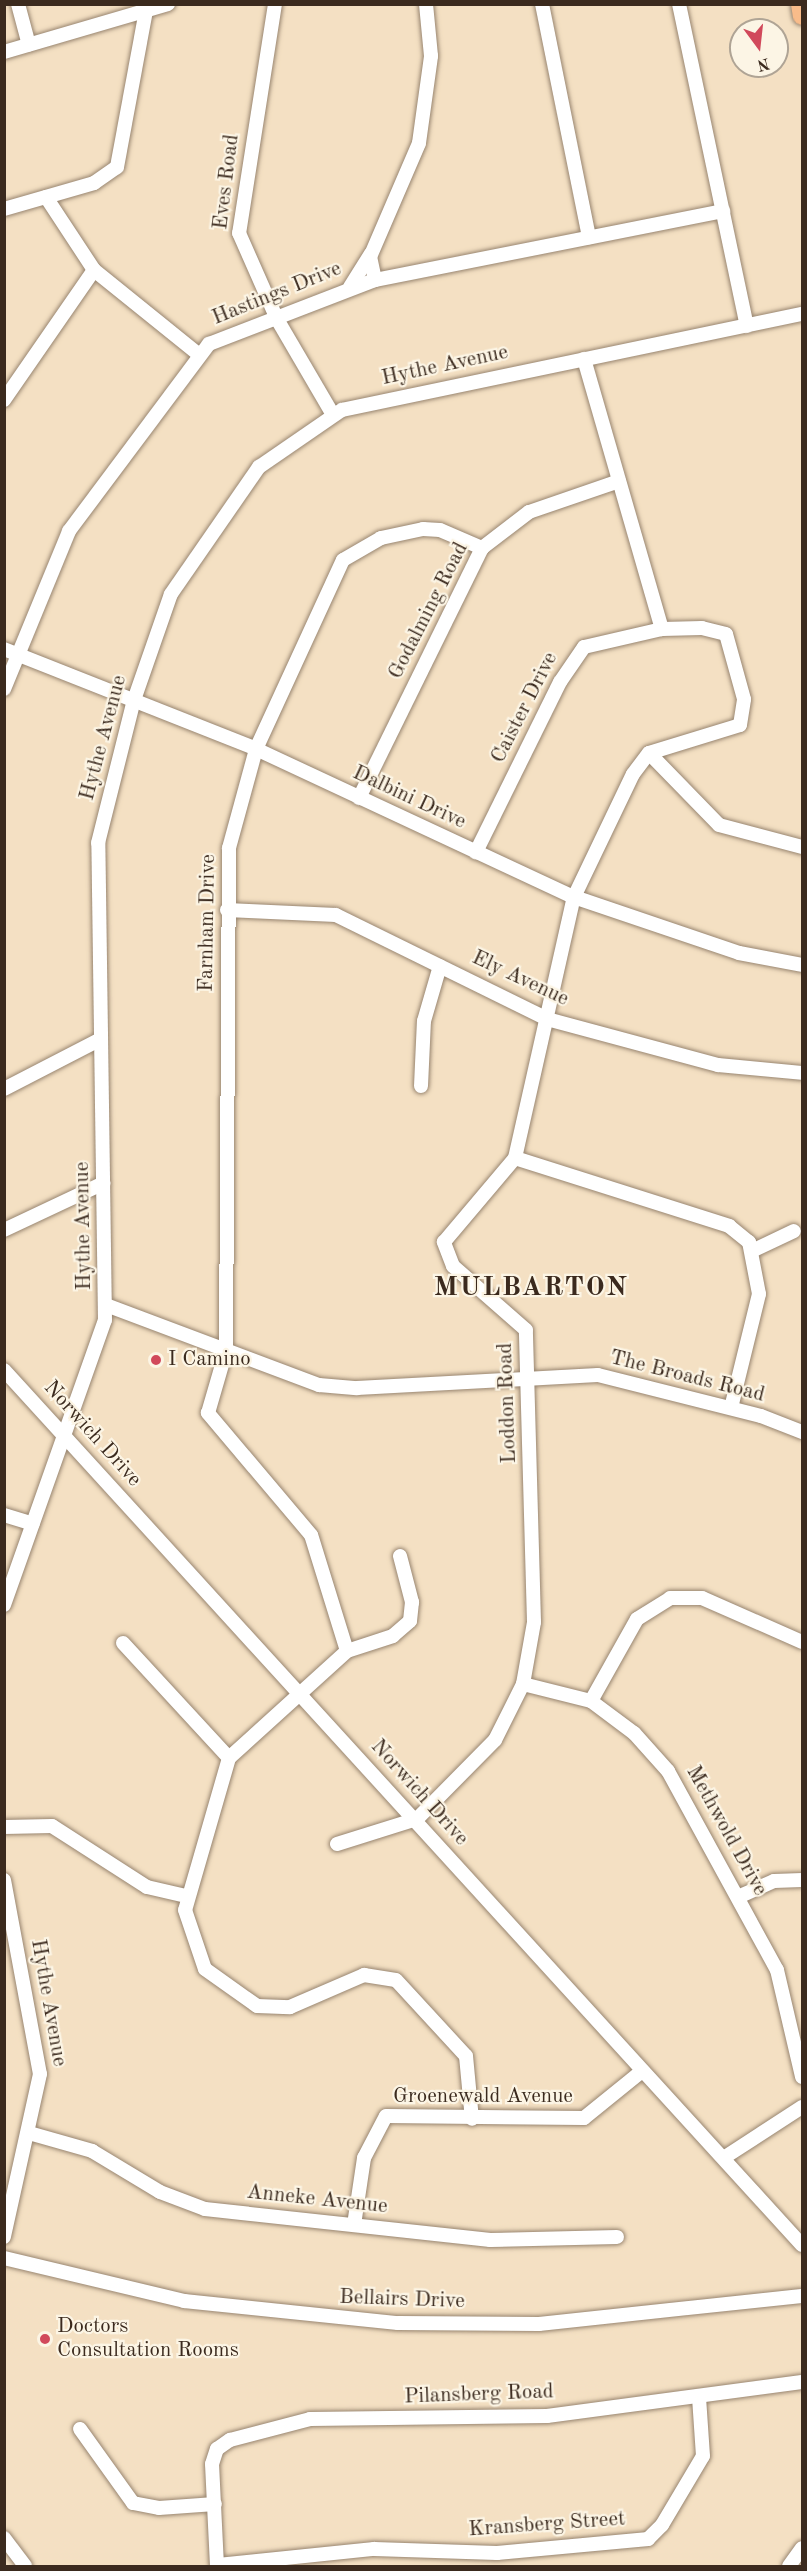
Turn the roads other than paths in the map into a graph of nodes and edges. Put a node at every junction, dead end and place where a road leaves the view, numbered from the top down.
1 (18, 4) edge
2 (168, 4) edge
3 (275, 4) edge
4 (426, 4) edge
5 (542, 4) edge
6 (680, 4) edge
7 (800, 4) edge
8 (146, 11) junction
9 (802, 16) edge
10 (29, 45) junction
11 (4, 52) edge
12 (46, 197) junction
13 (4, 209) edge
14 (723, 211) junction
15 (589, 237) junction
16 (372, 253) junction
17 (94, 270) junction
18 (375, 280) junction
19 (350, 287) junction
20 (274, 314) junction
21 (802, 314) edge
22 (747, 326) junction
23 (198, 354) junction
24 (584, 359) junction
25 (4, 400) edge
26 (333, 415) junction
27 (619, 481) junction
28 (482, 548) junction
29 (662, 629) junction
30 (4, 649) edge
31 (18, 655) junction
32 (4, 689) edge
33 (135, 697) junction
34 (256, 749) junction
35 (649, 753) junction
36 (360, 798) junction
37 (802, 847) edge
38 (476, 852) junction
39 (574, 897) junction
40 (227, 910) junction
41 (802, 965) edge
42 (440, 966) junction
43 (546, 1019) junction
44 (101, 1039) junction
45 (802, 1073) edge
46 (421, 1086) dead end
47 (4, 1089) edge
48 (514, 1158) junction
49 (104, 1183) junction
50 (4, 1230) edge
51 (795, 1232) dead end
52 (754, 1250) junction
53 (106, 1305) junction
54 (226, 1351) junction
55 (4, 1370) edge
56 (529, 1378) junction
57 (731, 1408) junction
58 (802, 1432) edge
59 (66, 1437) junction
60 (4, 1515) edge
61 (33, 1524) junction
62 (400, 1556) dead end
63 (4, 1605) edge
64 (802, 1642) edge
65 (123, 1643) dead end
66 (347, 1651) junction
67 (523, 1684) junction
68 (300, 1693) junction
69 (591, 1701) junction
70 (229, 1758) junction
71 (417, 1819) junction
72 (4, 1827) edge
73 (337, 1844) dead end
74 (4, 1880) edge
75 (802, 1880) edge
76 (186, 1896) junction
77 (738, 1897) junction
78 (9, 1929) edge
79 (642, 2071) junction
80 (802, 2077) edge
81 (802, 2107) edge
82 (472, 2120) junction
83 (29, 2133) junction
84 (725, 2157) junction
85 (354, 2225) junction
86 (4, 2237) edge
87 (617, 2237) dead end
88 (800, 2239) edge
89 (4, 2258) edge
90 (800, 2296) edge
91 (802, 2382) edge
92 (699, 2398) junction
93 (80, 2429) dead end
94 (215, 2504) junction
95 (4, 2538) edge
96 (802, 2548) edge
97 (25, 2566) edge
98 (218, 2566) edge
99 (789, 2566) edge

1 - 10 street
2 - 8 street
3 - 20 street, Eves Road
4 - 16 street
5 - 15 street
6 - 14 street
7 - 9 main road
8 - 10 street
8 - 12 street
10 - 11 street
12 - 13 street
12 - 17 street
14 - 15 street, Hastings Drive
14 - 22 street
15 - 18 street, Hastings Drive
16 - 18 street
16 - 19 street
17 - 23 street
17 - 25 street
18 - 19 street, Hastings Drive
19 - 20 street, Hastings Drive
20 - 23 street, Hastings Drive
20 - 26 street, Eves Road
21 - 22 street, Hythe Avenue
22 - 24 street, Hythe Avenue
23 - 31 street, Hastings Drive
24 - 26 street, Hythe Avenue
24 - 27 street
26 - 33 street, Hythe Avenue
27 - 28 street, Godalming Road
27 - 29 street
28 - 34 street, Farnham Drive
28 - 36 street, Godalming Road
29 - 35 street, Caister Drive
29 - 38 street, Caister Drive
30 - 31 street, Dalbini Drive
31 - 32 street, Hastings Drive
31 - 33 street, Dalbini Drive
33 - 34 street, Dalbini Drive
33 - 44 street, Hythe Avenue
34 - 36 street, Dalbini Drive
34 - 40 street, Farnham Drive
35 - 37 street
35 - 39 street, Loddon Road
36 - 38 street, Dalbini Drive
38 - 39 street, Dalbini Drive
39 - 41 street, Dalbini Drive
39 - 43 street, Loddon Road
40 - 42 street, Ely Avenue
40 - 54 street, Farnham Drive
42 - 43 street, Ely Avenue
42 - 46 street
43 - 45 street, Ely Avenue
43 - 48 street, Loddon Road
44 - 47 street
44 - 49 street, Hythe Avenue
48 - 52 street
48 - 56 street, Loddon Road
49 - 50 street
49 - 53 street, Hythe Avenue
51 - 52 street
52 - 57 street
53 - 54 street, The Broads Road
53 - 59 street, Hythe Avenue
54 - 56 street, The Broads Road
54 - 66 street, Farnham Drive
55 - 59 street, Norwich Drive
56 - 57 street, The Broads Road
56 - 67 street, Loddon Road
57 - 58 street, The Broads Road
59 - 61 street, Hythe Avenue
59 - 68 street, Norwich Drive
60 - 61 street
61 - 63 street, Hythe Avenue
62 - 66 street
64 - 69 street
65 - 70 street
66 - 68 street
67 - 69 street, Methwold Drive
67 - 71 street, Loddon Road
68 - 70 street
68 - 71 street, Norwich Drive
69 - 77 street, Methwold Drive
70 - 76 street
71 - 73 street, Loddon Road
71 - 79 street, Norwich Drive
72 - 76 street
74 - 78 street, Hythe Avenue
75 - 77 street
76 - 82 street
77 - 80 street, Methwold Drive
78 - 83 street, Hythe Avenue
79 - 82 street, Groenewald Avenue
79 - 84 street, Norwich Drive
81 - 84 street
82 - 85 street, Groenewald Avenue
83 - 85 street, Anneke Avenue
83 - 86 street, Hythe Avenue
84 - 88 street, Norwich Drive
85 - 87 street, Anneke Avenue
89 - 90 street, Bellairs Drive
91 - 92 street, Pilansberg Road
92 - 94 street, Pilansberg Road
92 - 98 street, Kransberg Street
93 - 94 street
94 - 98 street, Pilansberg Road
95 - 97 street
96 - 99 street

